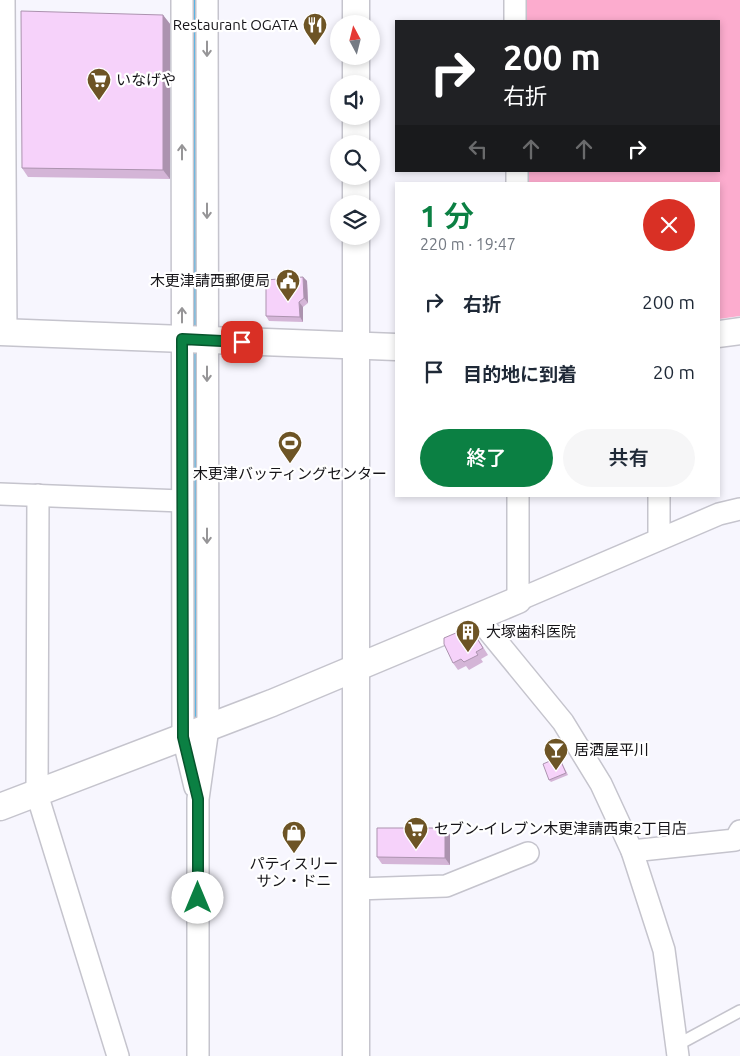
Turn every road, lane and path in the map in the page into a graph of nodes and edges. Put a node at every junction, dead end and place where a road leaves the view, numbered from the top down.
1 (4, 0) edge
2 (182, 0) edge
3 (207, 0) edge
4 (356, 0) edge
5 (515, 0) edge
6 (356, 15) edge
7 (515, 20) edge
8 (356, 245) edge
9 (740, 331) edge
10 (3, 332) edge
11 (720, 334) edge
12 (194, 340) junction
13 (356, 346) junction
14 (395, 347) edge
15 (0, 494) edge
16 (38, 495) junction
17 (518, 497) edge
18 (659, 497) edge
19 (182, 501) junction
20 (740, 509) edge
21 (659, 539) junction
22 (518, 600) junction
23 (477, 617) junction
24 (356, 668) junction
25 (208, 728) junction
26 (183, 737) junction
27 (37, 794) junction
28 (198, 799) junction
29 (0, 807) edge
30 (740, 831) edge
31 (632, 851) junction
32 (528, 853) dead end
33 (356, 889) junction
34 (740, 1011) edge
35 (677, 1050) edge
36 (118, 1056) edge
37 (198, 1056) edge
38 (356, 1056) edge

1 - 10 street
12 -> 2 street
3 -> 12 street
4 - 6 street
5 - 7 street
8 - 13 street
9 - 11 street
10 - 12 street
12 - 13 street
12 - 19 street
12 -> 25 street
13 - 14 street
13 - 24 street
15 - 16 street
16 - 19 street
16 - 27 street
17 - 22 street
18 - 21 street
19 - 26 street
20 - 21 street
21 - 22 street
22 - 23 street
23 - 24 street
23 - 31 street
24 - 25 street
24 - 33 street
25 - 26 street
25 - 28 street
26 - 27 street
26 - 28 street
27 - 29 street
27 - 36 street
28 - 37 street
30 - 31 street
31 - 35 street
32 - 33 street
33 - 38 street
34 - 35 lane

